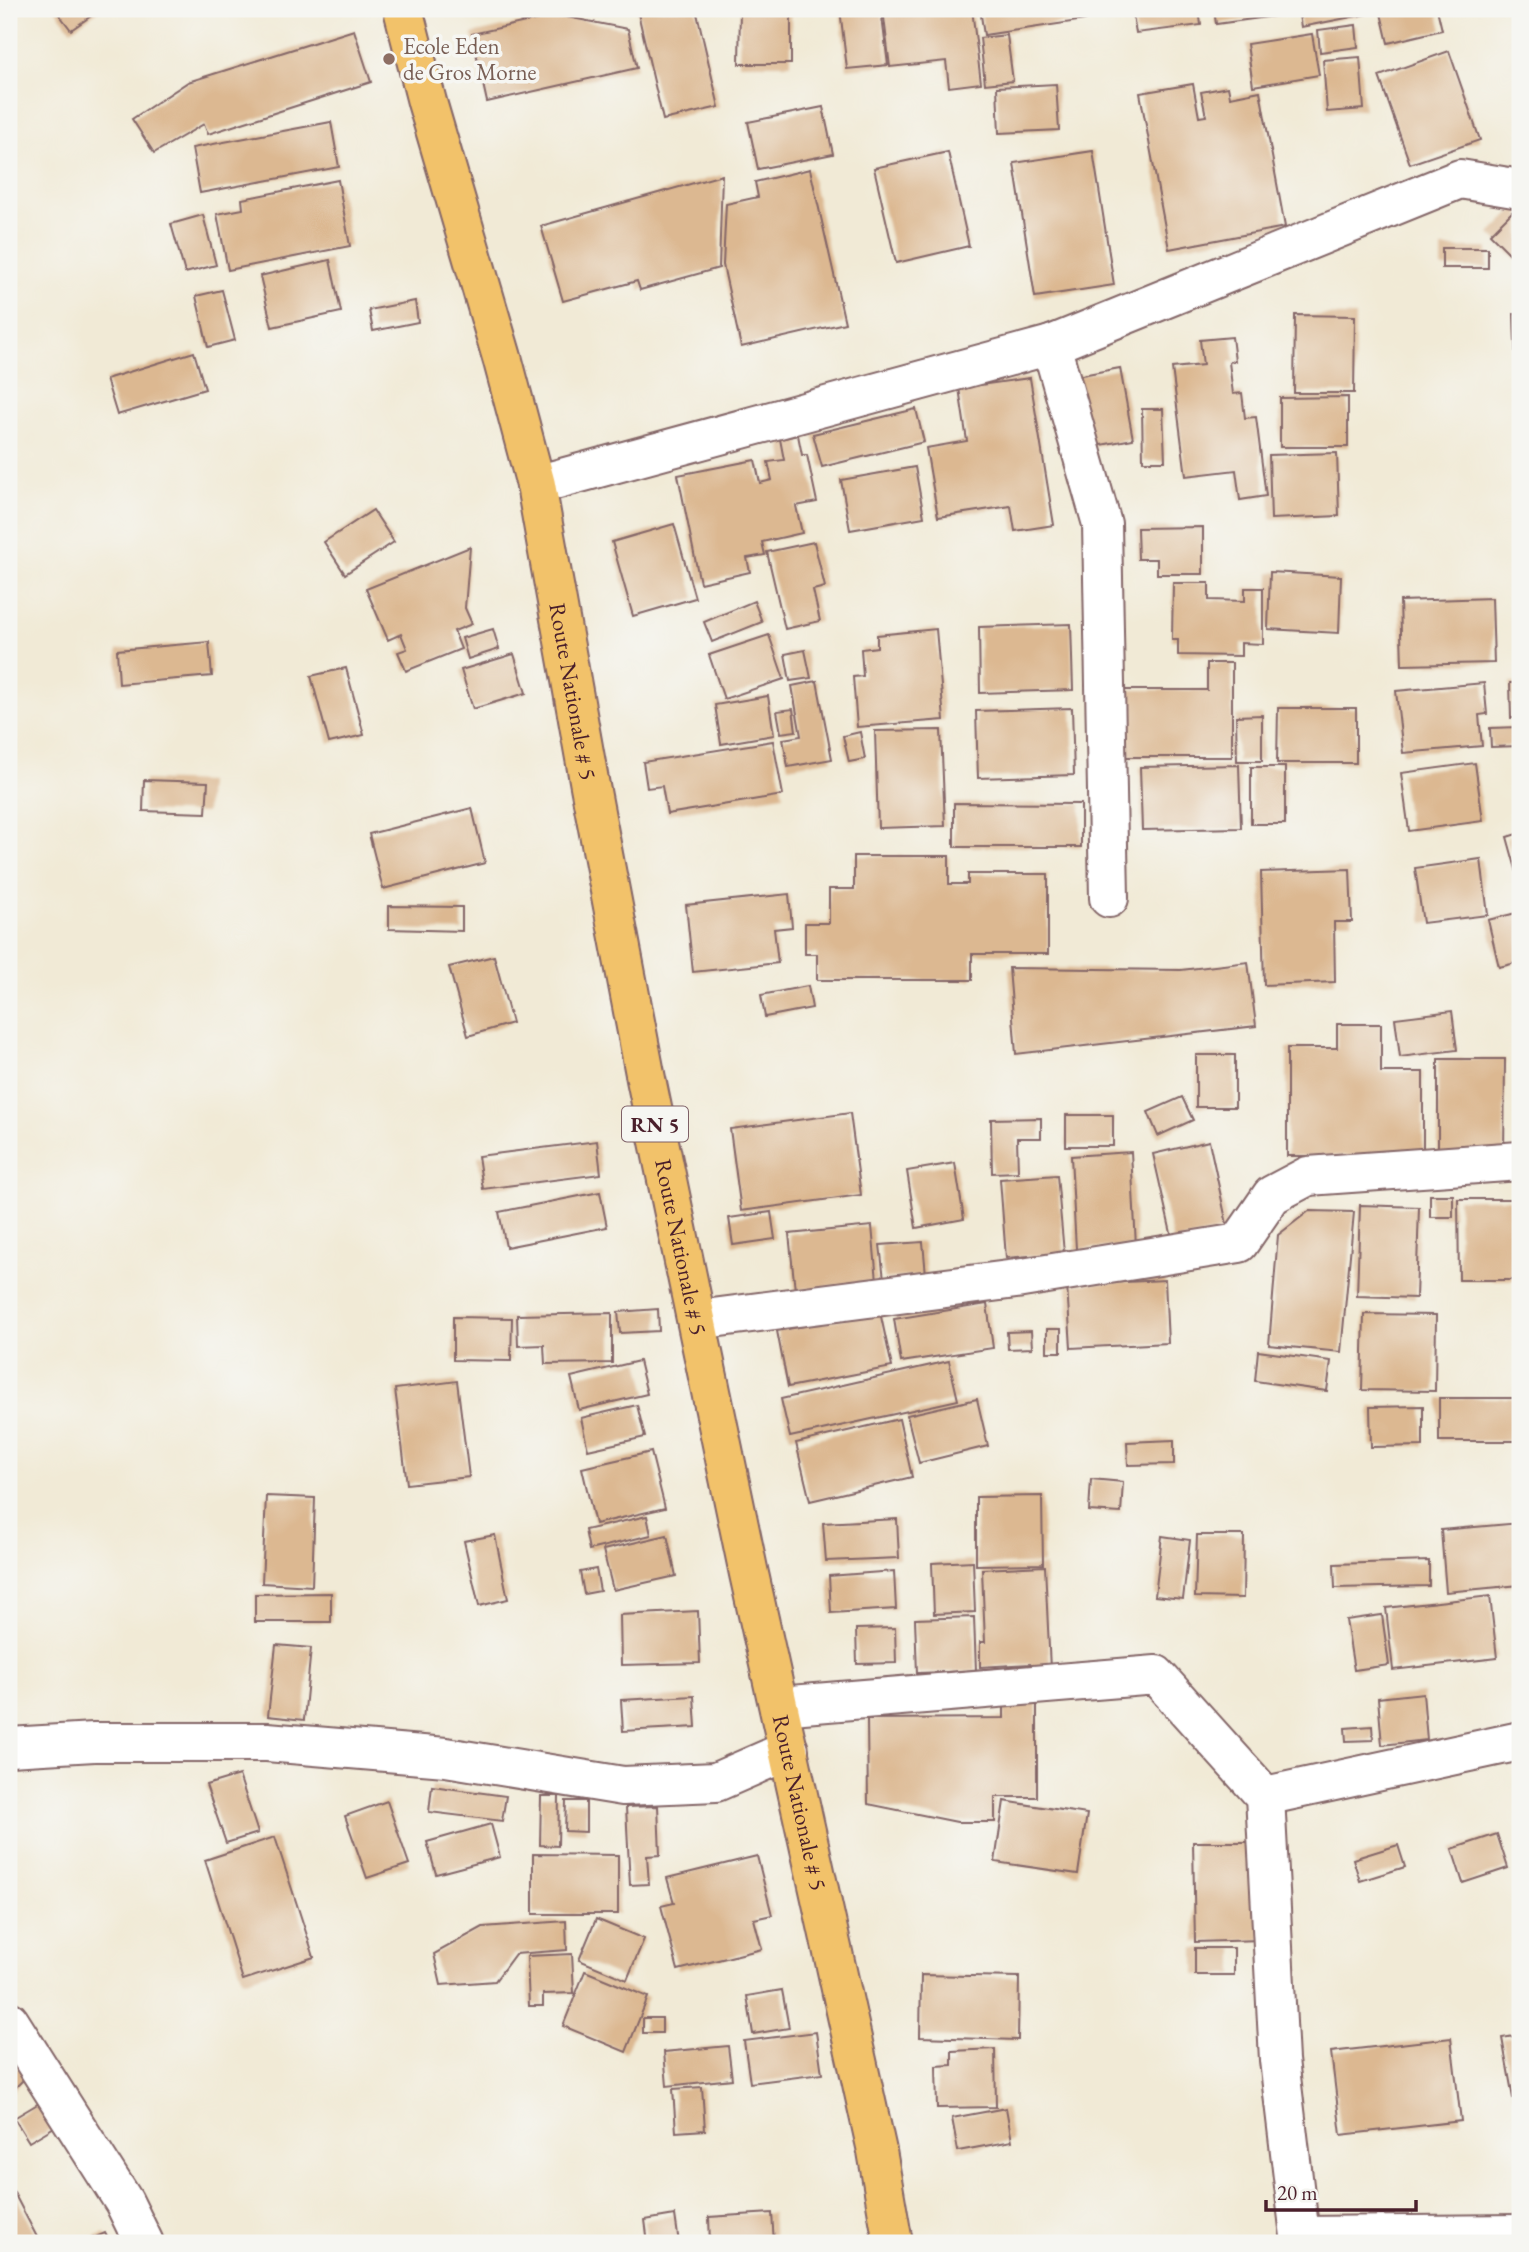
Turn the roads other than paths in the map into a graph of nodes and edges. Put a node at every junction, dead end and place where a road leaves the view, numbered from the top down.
1 (404, 9) edge
2 (1520, 189) edge
3 (1051, 345) junction
4 (536, 485) junction
5 (1110, 898) dead end
6 (1520, 1161) edge
7 (697, 1320) junction
8 (779, 1706) junction
9 (1520, 1741) edge
10 (9, 1747) edge
11 (789, 1750) junction
12 (1265, 1796) junction
13 (9, 2021) edge
14 (1520, 2234) edge
15 (144, 2243) edge
16 (893, 2243) edge

1 - 4 main road, Route Nationale # 5 / RN 5
2 - 3 street
3 - 4 street
3 - 5 street
4 - 7 main road, Route Nationale # 5 / RN 5
6 - 7 street
7 - 8 main road, Route Nationale # 5 / RN 5
8 - 11 main road, Route Nationale # 5 / RN 5
8 - 12 street
9 - 12 street
10 - 11 street
11 - 16 main road, Route Nationale # 5 / RN 5
12 - 14 street
13 - 15 street

